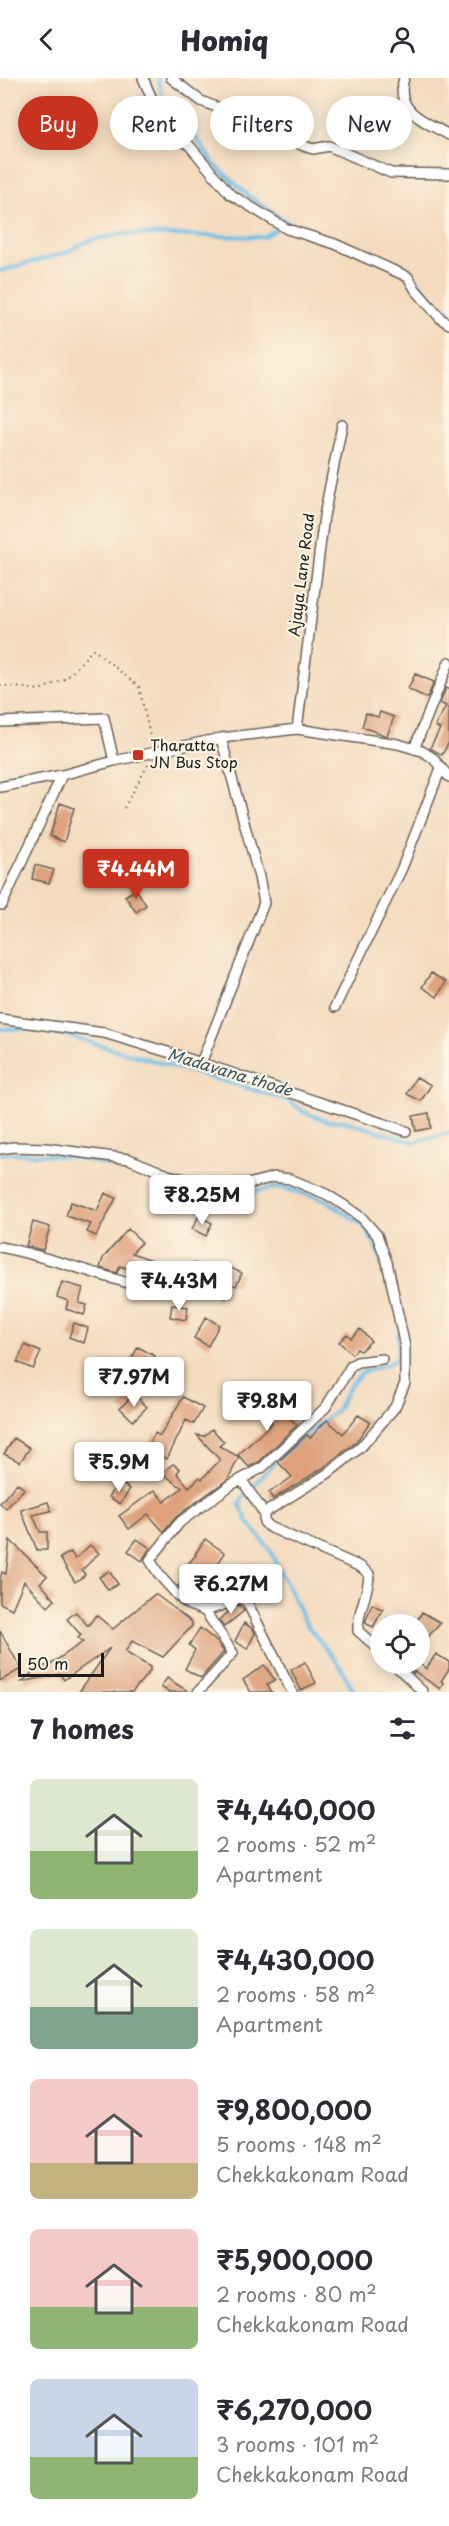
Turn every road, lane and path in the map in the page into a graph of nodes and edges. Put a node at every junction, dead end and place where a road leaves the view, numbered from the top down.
1 (143, 78) edge
2 (171, 78) edge
3 (404, 78) edge
4 (449, 135) edge
5 (449, 174) edge
6 (449, 324) edge
7 (342, 425) dead end
8 (449, 662) edge
9 (0, 685) edge
10 (0, 722) edge
11 (297, 729) junction
12 (221, 738) junction
13 (414, 749) junction
14 (154, 753) junction
15 (114, 761) junction
16 (441, 768) junction
17 (62, 775) junction
18 (449, 777) edge
19 (0, 787) edge
20 (124, 808) dead end
21 (2, 905) dead end
22 (335, 1006) dead end
23 (0, 1019) edge
24 (201, 1063) junction
25 (406, 1131) dead end
26 (0, 1149) edge
27 (0, 1247) edge
28 (136, 1285) dead end
29 (382, 1359) dead end
30 (241, 1479) junction
31 (264, 1514) junction
32 (205, 1611) junction
33 (370, 1641) edge
34 (404, 1674) edge
35 (198, 1692) edge
36 (292, 1692) edge
37 (423, 1692) edge

1 - 6 street
2 - 5 street
3 - 4 street
7 - 11 street, Ajaya Lane Road
8 - 13 street
9 - 14 path
10 - 15 street
11 - 12 street
11 - 13 street
12 - 14 street
12 - 24 street
13 - 16 street
14 - 15 street
14 - 20 path
15 - 17 street
16 - 18 street
16 - 22 street
17 - 19 street
17 - 21 street
23 - 24 street
24 - 25 street
26 - 31 street
27 - 28 street
29 - 30 street
30 - 31 street
30 - 32 street
31 - 33 street
32 - 35 street
32 - 36 street
34 - 37 street

